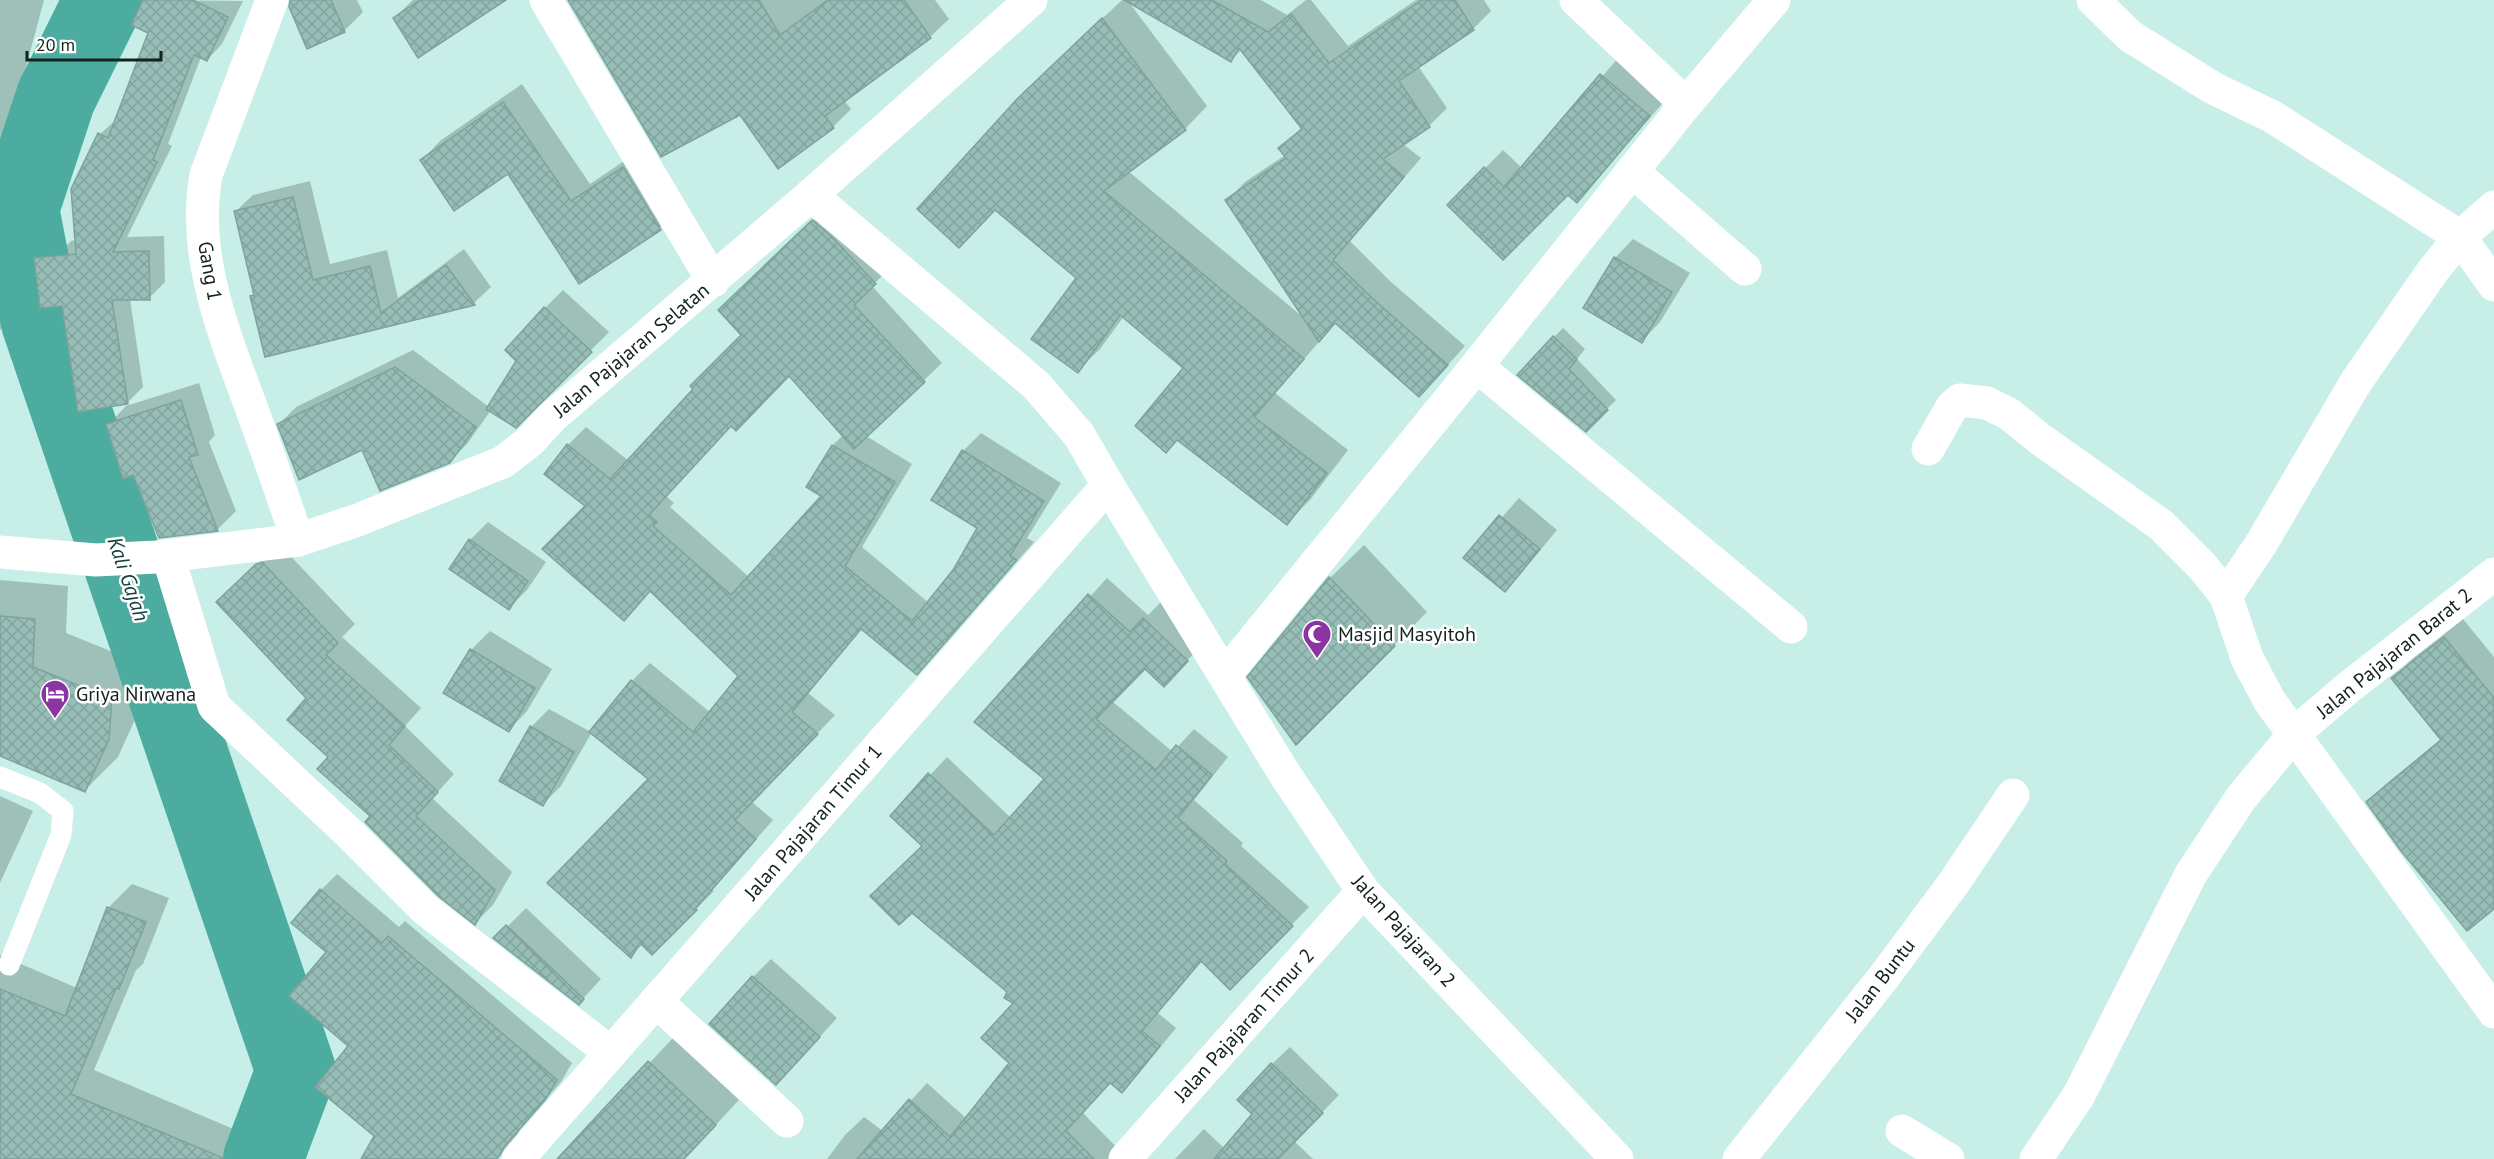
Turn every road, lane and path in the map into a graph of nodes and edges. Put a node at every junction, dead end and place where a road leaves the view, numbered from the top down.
1 (272, 0) edge
2 (546, 0) edge
3 (1031, 0) edge
4 (1576, 0) edge
5 (1774, 0) edge
6 (2093, 0) edge
7 (1686, 105) junction
8 (1632, 171) junction
9 (811, 195) junction
10 (2494, 207) edge
11 (2460, 237) junction
12 (1745, 269) dead end
13 (712, 281) junction
14 (2494, 285) edge
15 (1477, 366) junction
16 (1928, 449) dead end
17 (1108, 485) junction
18 (298, 540) junction
19 (0, 552) edge
20 (162, 556) junction
21 (2494, 574) edge
22 (2226, 596) junction
23 (1791, 627) dead end
24 (1225, 675) junction
25 (2295, 733) junction
26 (0, 777) edge
27 (2013, 795) dead end
28 (1363, 891) junction
29 (9, 964) dead end
30 (2484, 978) edge
31 (656, 1001) junction
32 (2494, 1012) edge
33 (611, 1053) junction
34 (787, 1121) dead end
35 (1902, 1131) dead end
36 (519, 1159) edge
37 (1125, 1159) edge
38 (1617, 1159) edge
39 (1740, 1159) edge
40 (1948, 1159) edge
41 (2037, 1159) edge

1 - 18 street, Gang 1
2 - 13 street
3 - 9 street, Jalan Pajajaran Selatan
4 - 7 street
5 - 7 street
6 - 11 street
7 - 8 street
8 - 12 street
8 - 15 street
9 - 13 street, Jalan Pajajaran Selatan
9 - 17 street, Jalan Pajajaran 2
10 - 11 street
11 - 14 street
11 - 22 street
13 - 18 street, Jalan Pajajaran Selatan
15 - 23 street
15 - 24 street
16 - 22 street
17 - 24 street, Jalan Pajajaran 2
17 - 31 street, Jalan Pajajaran Timur 1
18 - 20 street, Jalan Pajajaran Selatan
19 - 20 street, Jalan Pajajaran Selatan
20 - 33 street
21 - 25 street, Jalan Pajajaran Barat 2
22 - 25 street
24 - 28 street, Jalan Pajajaran 2
25 - 30 street
25 - 41 street, Jalan Pajajaran Barat 2
26 - 29 lane
27 - 39 street, Jalan Buntu
28 - 37 street, Jalan Pajajaran Timur 2
28 - 38 street, Jalan Pajajaran 2
30 - 32 street
31 - 33 street, Jalan Pajajaran Timur 1
31 - 34 street
33 - 36 street, Jalan Pajajaran Timur 1
35 - 40 street

